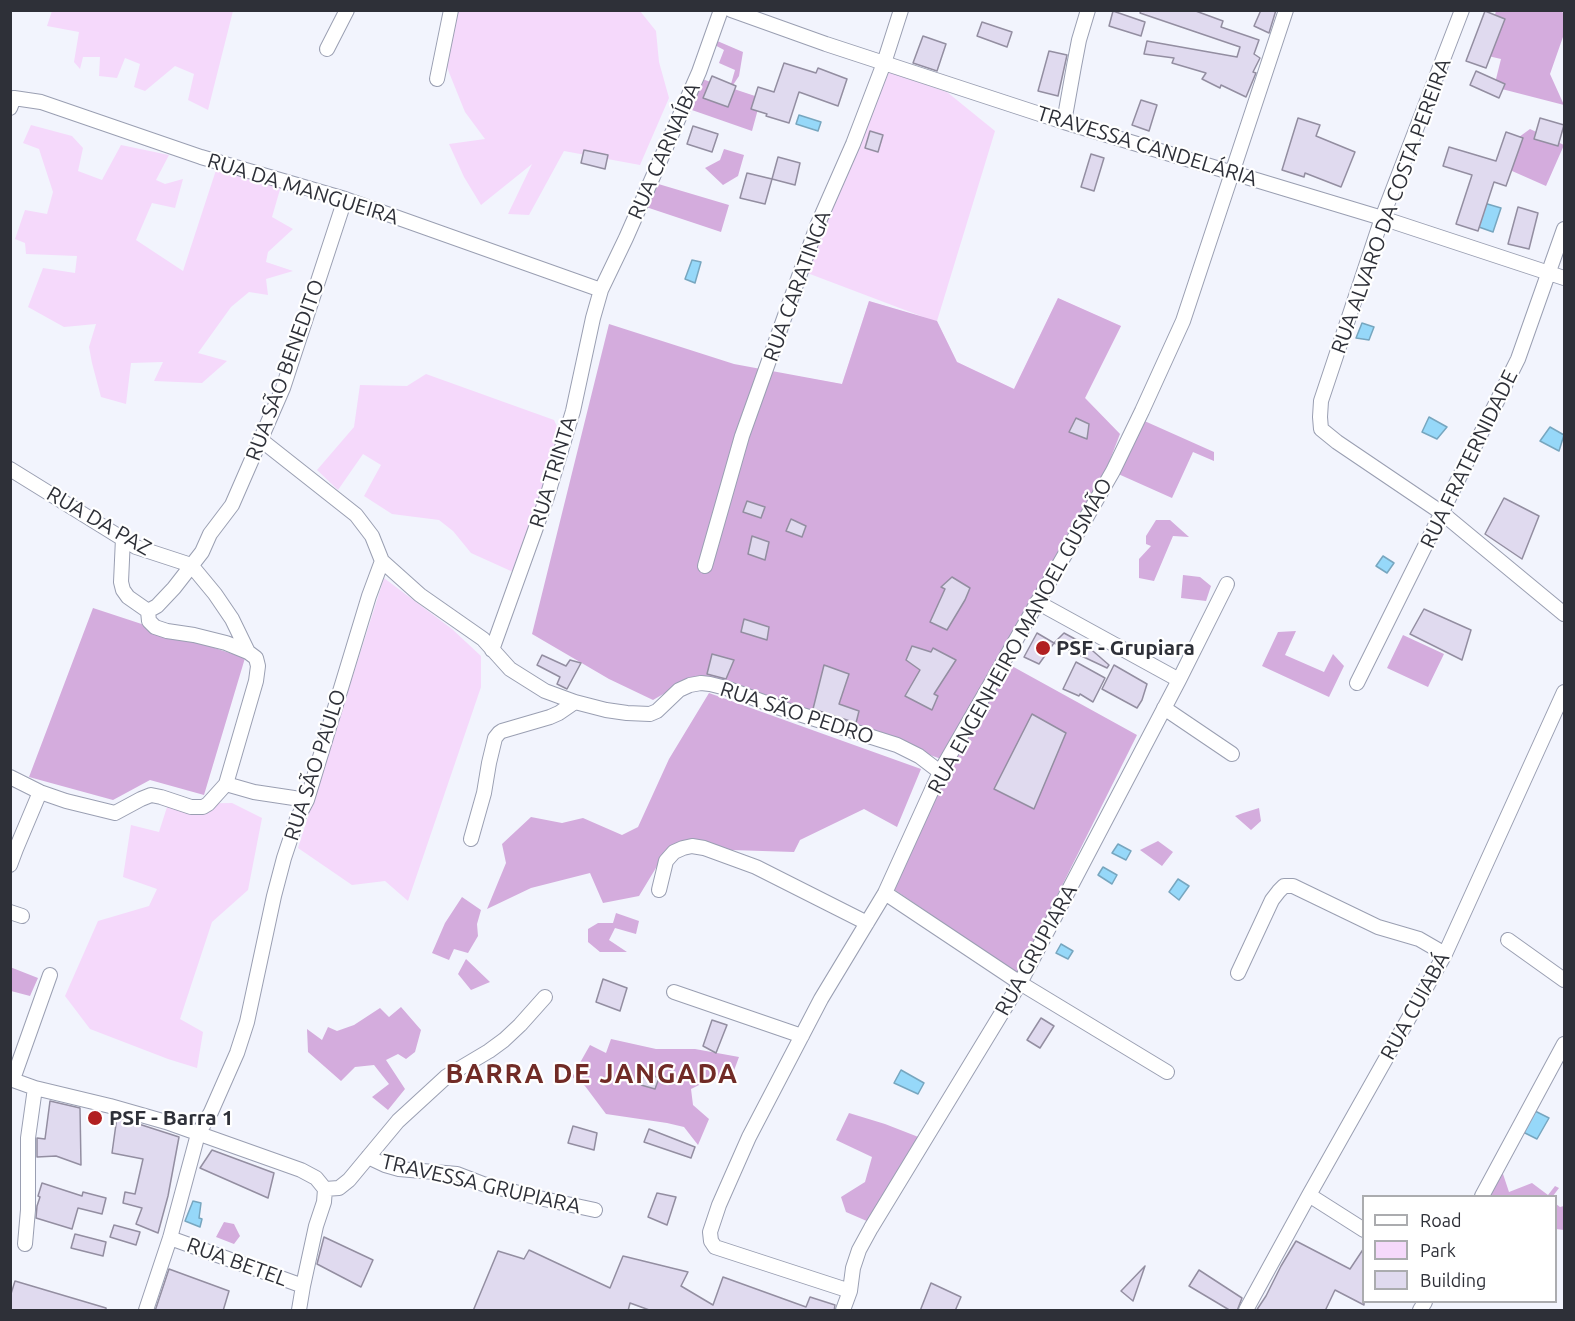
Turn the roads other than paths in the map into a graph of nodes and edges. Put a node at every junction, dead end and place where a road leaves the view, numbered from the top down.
1 (347, 10) edge
2 (451, 10) edge
3 (721, 10) edge
4 (731, 10) edge
5 (901, 10) edge
6 (1088, 10) edge
7 (1286, 10) edge
8 (1462, 10) edge
9 (327, 49) dead end
10 (885, 63) junction
11 (437, 79) dead end
12 (10, 108) edge
13 (1064, 122) junction
14 (1233, 173) junction
15 (345, 199) junction
16 (1382, 218) junction
17 (1564, 229) edge
18 (1550, 273) junction
19 (1564, 278) edge
20 (601, 290) junction
21 (261, 441) junction
22 (10, 469) edge
23 (1442, 513) junction
24 (123, 538) junction
25 (381, 561) junction
26 (191, 565) junction
27 (705, 566) dead end
28 (1227, 584) dead end
29 (1038, 602) junction
30 (148, 611) junction
31 (1564, 614) edge
32 (492, 650) junction
33 (248, 652) junction
34 (1179, 680) junction
35 (1358, 683) dead end
36 (1564, 693) edge
37 (575, 702) junction
38 (1164, 708) junction
39 (1232, 754) dead end
40 (940, 772) junction
41 (10, 777) edge
42 (226, 784) junction
43 (40, 792) junction
44 (306, 800) junction
45 (471, 839) dead end
46 (10, 865) edge
47 (659, 890) dead end
48 (885, 893) junction
49 (867, 923) junction
50 (1508, 940) dead end
51 (1445, 954) junction
52 (1238, 973) dead end
53 (50, 975) dead end
54 (1564, 981) edge
55 (1020, 983) junction
56 (674, 992) dead end
57 (545, 998) dead end
58 (802, 1036) junction
59 (1564, 1044) edge
60 (1167, 1072) dead end
61 (12, 1079) edge
62 (35, 1088) junction
63 (198, 1134) junction
64 (368, 1157) junction
65 (325, 1189) junction
66 (1309, 1195) junction
67 (1483, 1195) edge
68 (595, 1209) dead end
69 (1362, 1229) edge
70 (171, 1238) junction
71 (25, 1244) dead end
72 (303, 1286) junction
73 (850, 1292) junction
74 (146, 1311) edge
75 (299, 1311) edge
76 (843, 1311) edge
77 (1246, 1311) edge

1 - 9 street
2 - 11 street
3 - 20 street, RUA CARNAÍBA
4 - 10 street, TRAVESSA CANDELÁRIA
5 - 10 street, RUA CARATINGA
6 - 13 street
7 - 14 street, RUA ENGENHEIRO MANOEL GUSMÃO
8 - 16 street, RUA ALVARO DA COSTA PEREIRA
10 - 13 street, TRAVESSA CANDELÁRIA
10 - 27 street, RUA CARATINGA
12 - 15 street, RUA DA MANGUEIRA
13 - 14 street, TRAVESSA CANDELÁRIA
14 - 16 street, TRAVESSA CANDELÁRIA
14 - 29 street, RUA ENGENHEIRO MANOEL GUSMÃO
15 - 20 street, RUA DA MANGUEIRA
15 - 21 street, RUA SÃO BENEDITO
16 - 18 street, TRAVESSA CANDELÁRIA
16 - 23 street, RUA ALVARO DA COSTA PEREIRA
17 - 18 street, RUA FRATERNIDADE
18 - 19 street, TRAVESSA CANDELÁRIA
18 - 23 street, RUA FRATERNIDADE
20 - 32 street, RUA TRINTA
21 - 25 street
21 - 26 street, RUA SÃO BENEDITO
22 - 24 street, RUA DA PAZ
23 - 31 street
23 - 35 street, RUA FRATERNIDADE
24 - 26 street, RUA DA PAZ
24 - 30 street
25 - 32 street, RUA SÃO PEDRO
25 - 44 street, RUA SÃO PAULO
26 - 30 street, RUA SÃO BENEDITO
26 - 33 street
28 - 34 street, RUA GRUPIARA
29 - 34 street
29 - 40 street, RUA ENGENHEIRO MANOEL GUSMÃO
30 - 33 street
32 - 37 street, RUA SÃO PEDRO
33 - 42 street
34 - 38 street, RUA GRUPIARA
36 - 51 street, RUA CUIABÁ
37 - 40 street, RUA SÃO PEDRO
37 - 45 street
38 - 39 street
38 - 55 street, RUA GRUPIARA
40 - 48 street, RUA ENGENHEIRO MANOEL GUSMÃO
41 - 43 street
42 - 43 street
42 - 44 street
43 - 46 street
44 - 63 street, RUA SÃO PAULO
47 - 49 street
48 - 49 street, RUA ENGENHEIRO MANOEL GUSMÃO
48 - 55 street
49 - 58 street, RUA ENGENHEIRO MANOEL GUSMÃO
50 - 54 street
51 - 52 street
51 - 66 street, RUA CUIABÁ
53 - 61 street
55 - 60 street
55 - 73 street, RUA GRUPIARA
56 - 58 street
57 - 64 street
58 - 73 street, RUA ENGENHEIRO MANOEL GUSMÃO
59 - 67 street
61 - 62 street
62 - 63 street
62 - 71 street
63 - 65 street
63 - 70 street, RUA BETEL
64 - 65 street
64 - 68 street, TRAVESSA GRUPIARA
65 - 72 street
66 - 69 street
66 - 77 street, RUA CUIABÁ
70 - 72 street, RUA BETEL
70 - 74 street, RUA BETEL
72 - 75 street
73 - 76 street, RUA GRUPIARA

